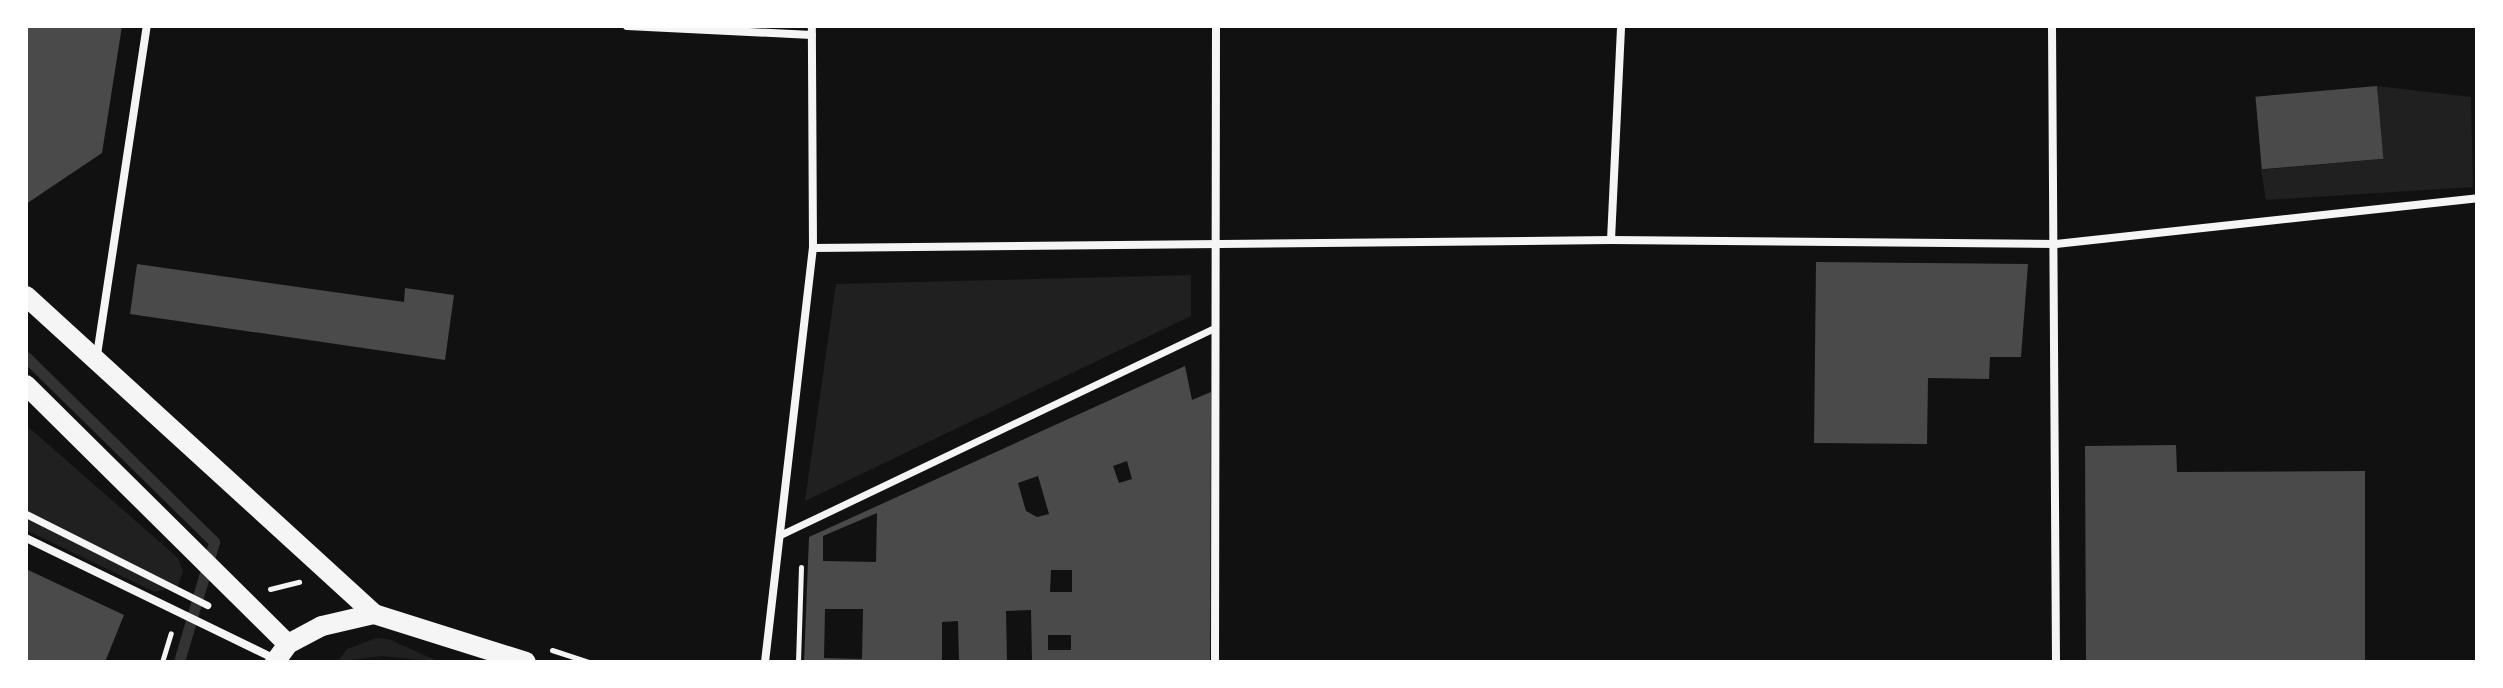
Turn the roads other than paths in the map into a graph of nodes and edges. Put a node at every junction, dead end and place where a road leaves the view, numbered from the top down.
1 (147, 26) edge
2 (627, 26) edge
3 (1216, 26) edge
4 (1621, 26) edge
5 (2052, 26) edge
6 (812, 30) edge
7 (2477, 198) edge
8 (1611, 240) junction
9 (1214, 243) junction
10 (2056, 244) junction
11 (813, 248) junction
12 (26, 296) edge
13 (1212, 329) junction
14 (96, 360) junction
15 (26, 385) edge
16 (26, 514) edge
17 (780, 535) junction
18 (26, 538) edge
19 (207, 605) dead end
20 (374, 614) junction
21 (280, 655) edge
22 (526, 662) edge
23 (765, 662) edge
24 (1215, 662) edge
25 (2056, 662) edge

1 - 14 street
2 - 6 street
3 - 9 street
4 - 8 street
5 - 10 street
6 - 11 street
7 - 10 street
8 - 9 street
8 - 10 street
9 - 11 street
9 - 13 street
10 - 25 street
11 - 17 street
12 - 14 main road
13 - 17 street
13 - 24 street
14 - 20 main road
15 - 21 main road
16 - 19 street
17 - 23 street
18 - 21 street
20 - 21 main road
20 - 22 main road

